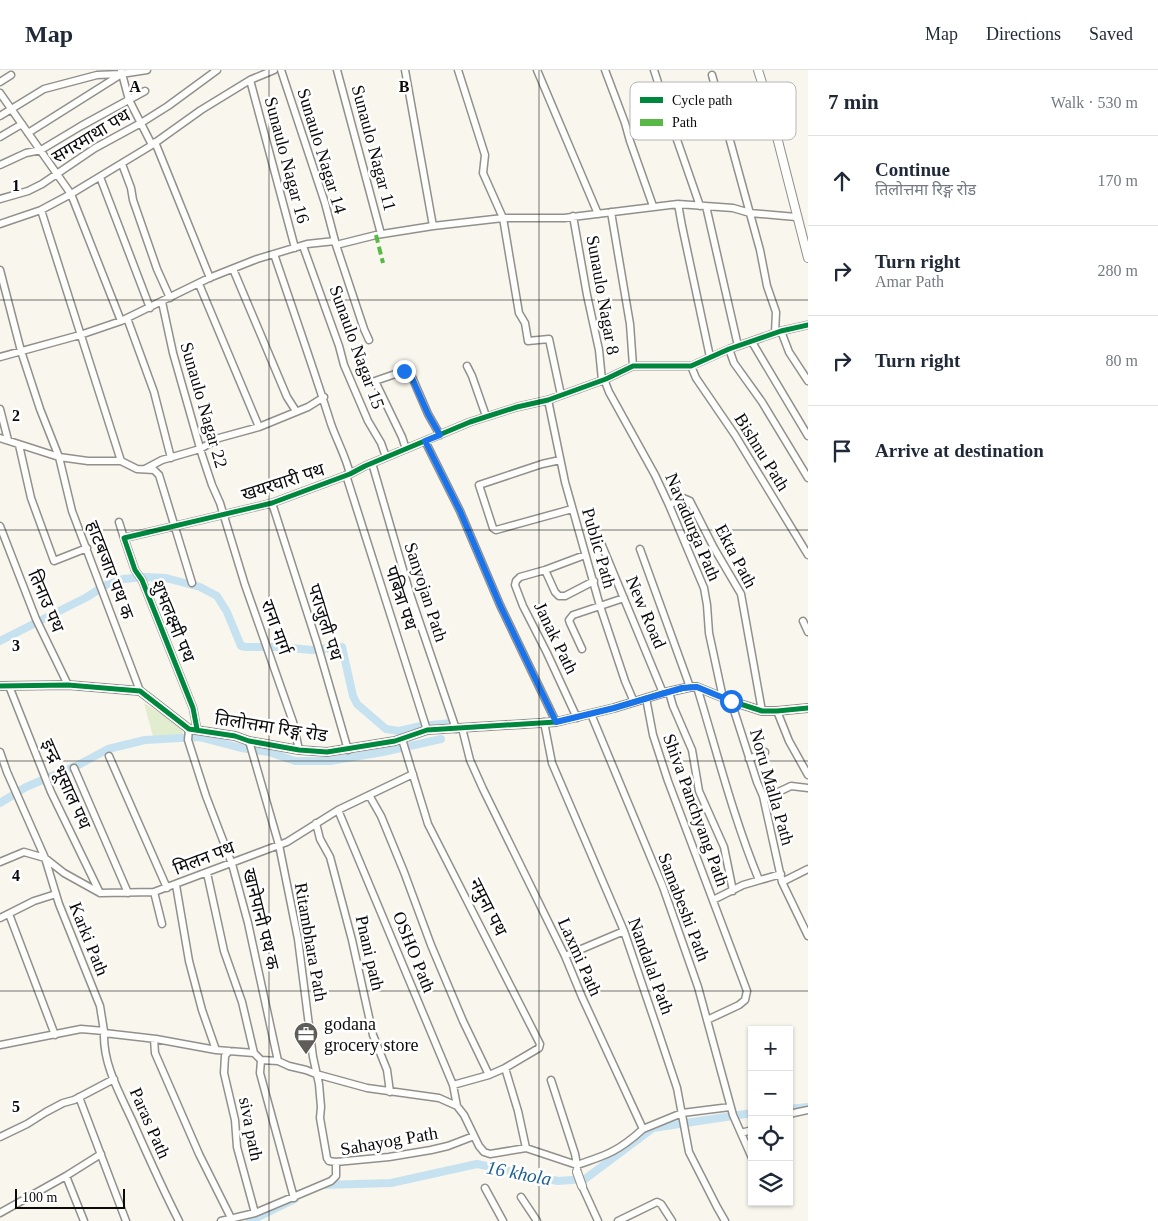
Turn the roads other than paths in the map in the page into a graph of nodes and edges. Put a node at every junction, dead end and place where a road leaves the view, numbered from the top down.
1 (147, 70) edge
2 (217, 70) edge
3 (274, 70) edge
4 (281, 70) edge
5 (337, 70) edge
6 (405, 70) edge
7 (458, 70) edge
8 (537, 70) edge
9 (605, 70) edge
10 (654, 70) edge
11 (758, 70) edge
12 (121, 72) edge
13 (11, 75) dead end
14 (712, 75) dead end
15 (250, 80) junction
16 (0, 82) edge
17 (658, 82) edge
18 (714, 82) edge
19 (762, 82) edge
20 (145, 91) dead end
21 (0, 93) edge
22 (129, 100) junction
23 (11, 109) junction
24 (0, 116) edge
25 (141, 123) junction
26 (22, 124) junction
27 (28, 133) junction
28 (0, 137) edge
29 (678, 140) edge
30 (730, 140) edge
31 (777, 140) edge
32 (154, 143) junction
33 (41, 150) junction
34 (122, 164) junction
35 (0, 165) edge
36 (57, 174) junction
37 (100, 177) junction
38 (71, 194) junction
39 (0, 199) edge
40 (678, 204) junction
41 (653, 206) junction
42 (703, 206) junction
43 (41, 210) junction
44 (610, 212) junction
45 (750, 213) junction
46 (598, 214) junction
47 (574, 216) junction
48 (796, 217) junction
49 (503, 218) junction
50 (0, 224) edge
51 (433, 226) junction
52 (381, 234) junction
53 (335, 243) junction
54 (303, 246) junction
55 (295, 248) junction
56 (274, 254) junction
57 (808, 258) edge
58 (233, 269) junction
59 (0, 270) edge
60 (210, 278) junction
61 (199, 284) junction
62 (170, 298) junction
63 (162, 302) junction
64 (150, 308) junction
65 (124, 320) junction
66 (808, 325) edge
67 (778, 332) junction
68 (80, 335) junction
69 (369, 340) dead end
70 (752, 342) junction
71 (738, 346) junction
72 (729, 349) junction
73 (20, 350) junction
74 (710, 356) junction
75 (0, 357) edge
76 (467, 366) dead end
77 (633, 366) junction
78 (691, 366) junction
79 (603, 380) junction
80 (808, 381) edge
81 (561, 395) junction
82 (324, 397) junction
83 (548, 400) junction
84 (0, 409) edge
85 (296, 411) junction
86 (486, 416) junction
87 (260, 426) junction
88 (440, 435) junction
89 (808, 436) edge
90 (0, 438) edge
91 (8, 440) junction
92 (425, 441) junction
93 (19, 445) junction
94 (200, 449) junction
95 (406, 449) junction
96 (60, 456) junction
97 (171, 458) junction
98 (386, 458) junction
99 (560, 460) junction
100 (121, 461) junction
101 (372, 463) junction
102 (145, 469) junction
103 (348, 475) junction
104 (808, 478) edge
105 (272, 503) junction
106 (669, 505) junction
107 (572, 509) junction
108 (224, 515) junction
109 (118, 522) dead end
110 (0, 526) edge
111 (174, 526) junction
112 (124, 538) junction
113 (601, 542) dead end
114 (87, 548) junction
115 (640, 549) dead end
116 (586, 555) junction
117 (808, 555) edge
118 (546, 570) junction
119 (594, 581) junction
120 (192, 583) dead end
121 (624, 598) junction
122 (600, 606) junction
123 (803, 621) dead end
124 (808, 632) edge
125 (582, 649) dead end
126 (68, 685) junction
127 (0, 686) edge
128 (9, 686) junction
129 (693, 687) junction
130 (140, 691) junction
131 (666, 692) junction
132 (646, 698) junction
133 (727, 699) junction
134 (634, 702) junction
135 (808, 708) edge
136 (762, 710) junction
137 (777, 712) junction
138 (591, 714) junction
139 (577, 718) junction
140 (544, 722) junction
141 (556, 722) junction
142 (459, 728) junction
143 (188, 729) junction
144 (197, 729) junction
145 (427, 730) junction
146 (402, 740) junction
147 (249, 742) junction
148 (299, 750) junction
149 (348, 750) junction
150 (0, 752) edge
151 (765, 752) dead end
152 (108, 756) dead end
153 (749, 759) junction
154 (74, 768) dead end
155 (413, 774) junction
156 (808, 775) edge
157 (808, 788) edge
158 (369, 795) junction
159 (763, 796) junction
160 (338, 810) junction
161 (316, 823) junction
162 (279, 845) junction
163 (45, 858) junction
164 (0, 862) edge
165 (232, 864) junction
166 (808, 869) edge
167 (207, 872) junction
168 (781, 874) junction
169 (760, 880) junction
170 (782, 882) junction
171 (176, 885) junction
172 (166, 888) junction
173 (733, 891) junction
174 (154, 892) junction
175 (100, 893) junction
176 (128, 893) junction
177 (56, 894) junction
178 (712, 900) junction
179 (9, 914) junction
180 (0, 918) edge
181 (162, 924) dead end
182 (624, 930) junction
183 (808, 933) edge
184 (565, 956) junction
185 (707, 1020) junction
186 (104, 1032) junction
187 (55, 1035) junction
188 (154, 1039) junction
189 (0, 1045) edge
190 (216, 1050) junction
191 (229, 1051) junction
192 (254, 1053) junction
193 (261, 1060) junction
194 (278, 1061) junction
195 (504, 1068) junction
196 (316, 1074) junction
197 (489, 1076) junction
198 (114, 1079) junction
199 (551, 1080) dead end
200 (452, 1085) junction
201 (390, 1092) junction
202 (79, 1097) junction
203 (457, 1106) junction
204 (730, 1107) junction
205 (808, 1110) edge
206 (682, 1113) junction
207 (793, 1113) edge
208 (643, 1129) junction
209 (748, 1131) edge
210 (741, 1133) junction
211 (474, 1136) junction
212 (0, 1138) edge
213 (526, 1148) junction
214 (748, 1149) edge
215 (101, 1154) junction
216 (336, 1162) junction
217 (577, 1168) junction
218 (66, 1176) junction
219 (582, 1186) joint
220 (485, 1188) dead end
221 (522, 1197) dead end
222 (294, 1198) junction
223 (0, 1213) edge
224 (255, 1214) junction
225 (231, 1218) junction
226 (84, 1221) edge
227 (126, 1221) edge
228 (179, 1221) edge
229 (221, 1221) edge
230 (503, 1221) edge
231 (537, 1221) edge
232 (598, 1221) edge
233 (618, 1221) edge
234 (672, 1221) edge
235 (725, 1221) edge

1 - 12 street
2 - 25 street, सगरमाथा पथ
3 - 15 street
4 - 53 street, Sunaulo Nagar 14
5 - 52 street, Sunaulo Nagar 11
6 - 51 street
7 - 49 street
8 - 46 street
9 - 41 street
10 - 17 street
11 - 19 street
12 - 22 street
12 - 23 street
12 - 27 street
13 - 16 street
14 - 18 street
15 - 32 street
15 - 55 street, Sunaulo Nagar 16
20 - 22 street
21 - 23 street
22 - 25 street
22 - 33 street
23 - 24 street
23 - 26 street
25 - 32 street
25 - 36 street, सगरमाथा पथ
26 - 27 street
26 - 28 street
27 - 33 street
29 - 42 street
30 - 45 street
31 - 48 street
32 - 34 street
32 - 60 street
33 - 35 street
33 - 36 street
34 - 37 street
34 - 62 street
36 - 38 street
36 - 39 street, सगरमाथा पथ
37 - 38 street
37 - 64 street
38 - 43 street
38 - 65 street
40 - 41 street
40 - 42 street
40 - 74 street
41 - 44 street
42 - 45 street
42 - 71 street
43 - 50 street
43 - 68 street
44 - 46 street
44 - 77 street
45 - 48 street
45 - 67 street
46 - 47 street
47 - 49 street
47 - 79 street, Sunaulo Nagar 8
48 - 57 street
49 - 51 street
49 - 81 street
51 - 52 street
52 - 53 street
53 - 54 street
53 - 69 street, Sunaulo Nagar 14
54 - 55 street
54 - 98 street, Sunaulo Nagar 15
55 - 56 street
56 - 58 street
56 - 82 street, पबित्रा पथ
58 - 60 street
58 - 85 street
59 - 73 street, हाटबजार पथ क
60 - 61 street
61 - 62 street
61 - 87 street
62 - 63 street
63 - 64 street
63 - 94 street, Sunaulo Nagar 22
64 - 65 street
65 - 68 street
65 - 97 street
66 - 67 street
67 - 70 street
67 - 80 street
68 - 73 street
68 - 100 street
70 - 71 street
70 - 89 street
71 - 72 street
72 - 74 street
72 - 104 street
73 - 75 street
73 - 96 street, हाटबजार पथ क
74 - 78 street
76 - 86 street
77 - 78 street
77 - 79 street, खयरघारी पथ
78 - 117 street, Bishnu Path
79 - 81 street, खयरघारी पथ
79 - 106 street, Navadurga Path
81 - 83 street, खयरघारी पथ
82 - 85 street
82 - 103 street, पबित्रा पथ
83 - 86 street, खयरघारी पथ
83 - 99 street, Public Path
84 - 91 street
85 - 87 street
86 - 88 street, खयरघारी पथ
87 - 94 street
88 - 92 street, खयरघारी पथ
88 - 95 street
90 - 91 street
91 - 93 street
92 - 95 street, खयरघारी पथ
92 - 141 street
93 - 96 street
93 - 114 street
94 - 97 street
94 - 108 street, Sunaulo Nagar 22
95 - 98 street, खयरघारी पथ
96 - 100 street
96 - 114 street, हाटबजार पथ क
97 - 102 street
98 - 101 street, खयरघारी पथ
99 - 107 street, Public Path
99 - 107 street
100 - 102 street
101 - 103 street, खयरघारी पथ
101 - 142 street, Sanyojan Path
102 - 111 street
103 - 105 street, खयरघारी पथ
103 - 145 street, पबित्रा पथ
105 - 108 street, खयरघारी पथ
105 - 149 street, पराजुली पथ
106 - 133 street, Navadurga Path
106 - 136 street, Ekta Path
107 - 116 street, Public Path
108 - 111 street
108 - 148 street, राना मार्ग
109 - 112 street, शुभलक्ष्मी पथ
110 - 126 street, तिनाउ पथ
111 - 112 street
111 - 120 street
112 - 144 street, शुभलक्ष्मी पथ
113 - 121 street, New Road
114 - 130 street, हाटबजार पथ क
115 - 129 street
116 - 118 street
116 - 119 street, Public Path
118 - 119 street
118 - 139 street, Janak Path
119 - 122 street, Public Path
121 - 122 street
121 - 131 street, New Road
122 - 125 street
122 - 134 street, Public Path
123 - 124 street
126 - 128 street
126 - 130 street
127 - 128 street
128 - 175 street, इन्द्र भूसाल पथ
129 - 131 street, तिलोत्तमा रिङ्ग रोड
129 - 133 street
129 - 169 street
130 - 143 street, तिलोत्तमा रिङ्ग रोड
131 - 132 street, तिलोत्तमा रिङ्ग रोड
131 - 173 street, New Road
132 - 134 street, तिलोत्तमा रिङ्ग रोड
132 - 178 street, Shiva Panchyang Path
133 - 136 street
133 - 153 street, Noru Malla Path
134 - 138 street, तिलोत्तमा रिङ्ग रोड
135 - 137 street
136 - 137 street
137 - 156 street
138 - 139 street, तिलोत्तमा रिङ्ग रोड
138 - 185 street, Samabeshi Path
139 - 141 street, तिलोत्तमा रिङ्ग रोड
140 - 141 street, तिलोत्तमा रिङ्ग रोड
140 - 142 street, तिलोत्तमा रिङ्ग रोड
140 - 182 street, Nandalal Path
142 - 145 street, तिलोत्तमा रिङ्ग रोड
142 - 184 street, Laxmi Path
143 - 144 street, तिलोत्तमा रिङ्ग रोड
143 - 165 street, खानेपानी पथ क
144 - 147 street, तिलोत्तमा रिङ्ग रोड
145 - 146 street, तिलोत्तमा रिङ्ग रोड
146 - 149 street, तिलोत्तमा रिङ्ग रोड
146 - 155 street, नमुना पथ
147 - 148 street, तिलोत्तमा रिङ्ग रोड
147 - 162 street, Ritambhara Path
148 - 149 street, तिलोत्तमा रिङ्ग रोड
150 - 163 street, Karki Path
151 - 153 street
152 - 172 street
153 - 159 street, Noru Malla Path
154 - 176 street
155 - 158 street, मिलन पथ
155 - 195 street, नमुना पथ
157 - 159 street
158 - 160 street, मिलन पथ
158 - 197 street
159 - 168 street, Noru Malla Path
160 - 161 street, मिलन पथ
160 - 200 street, OSHO Path
161 - 162 street, मिलन पथ
161 - 201 street, Pnani path
162 - 165 street, मिलन पथ
162 - 196 street, Ritambhara Path
163 - 164 street, मिलन पथ
163 - 175 street, मिलन पथ
163 - 177 street, Karki Path
165 - 167 street, मिलन पथ
165 - 194 street, खानेपानी पथ क
166 - 170 street
167 - 171 street, मिलन पथ
167 - 192 street
168 - 169 street
168 - 170 street, Noru Malla Path
169 - 173 street
170 - 183 street, Noru Malla Path
171 - 172 street, मिलन पथ
171 - 190 street
172 - 174 street, मिलन पथ
173 - 178 street
174 - 176 street, मिलन पथ
174 - 181 street
175 - 176 street, मिलन पथ
177 - 179 street
177 - 186 street, Karki Path
178 - 185 street, Shiva Panchyang Path
179 - 180 street
179 - 187 street
182 - 184 street
182 - 206 street, Nandalal Path
184 - 208 street, Laxmi Path
185 - 204 street, Samabeshi Path
186 - 187 street
186 - 188 street
186 - 198 street, Paras Path
187 - 189 street
188 - 190 street
188 - 225 street
190 - 191 street
191 - 192 street
191 - 224 street, siva path
192 - 193 street
193 - 194 street
193 - 222 street
194 - 196 street
195 - 197 street
195 - 213 street
196 - 201 street
196 - 216 street, Ritambhara Path
197 - 200 street
198 - 202 street
198 - 228 street, Paras Path
199 - 217 street
200 - 203 street, OSHO Path
201 - 203 street
202 - 212 street
202 - 215 street
203 - 211 street, OSHO Path
204 - 206 street
204 - 210 street, Samabeshi Path
205 - 207 street
206 - 208 street
206 - 235 street, Nandalal Path
208 - 217 street
209 - 210 street
210 - 214 street, Samabeshi Path
211 - 213 street, OSHO Path
211 - 216 street, Sahayog Path
213 - 217 street
215 - 218 street
215 - 227 street
216 - 222 street, Sahayog Path
217 - 219 street
218 - 223 street
218 - 226 street
219 - 232 street
220 - 230 street
221 - 231 street
222 - 224 street
224 - 225 street
225 - 229 street
233 - 234 street

